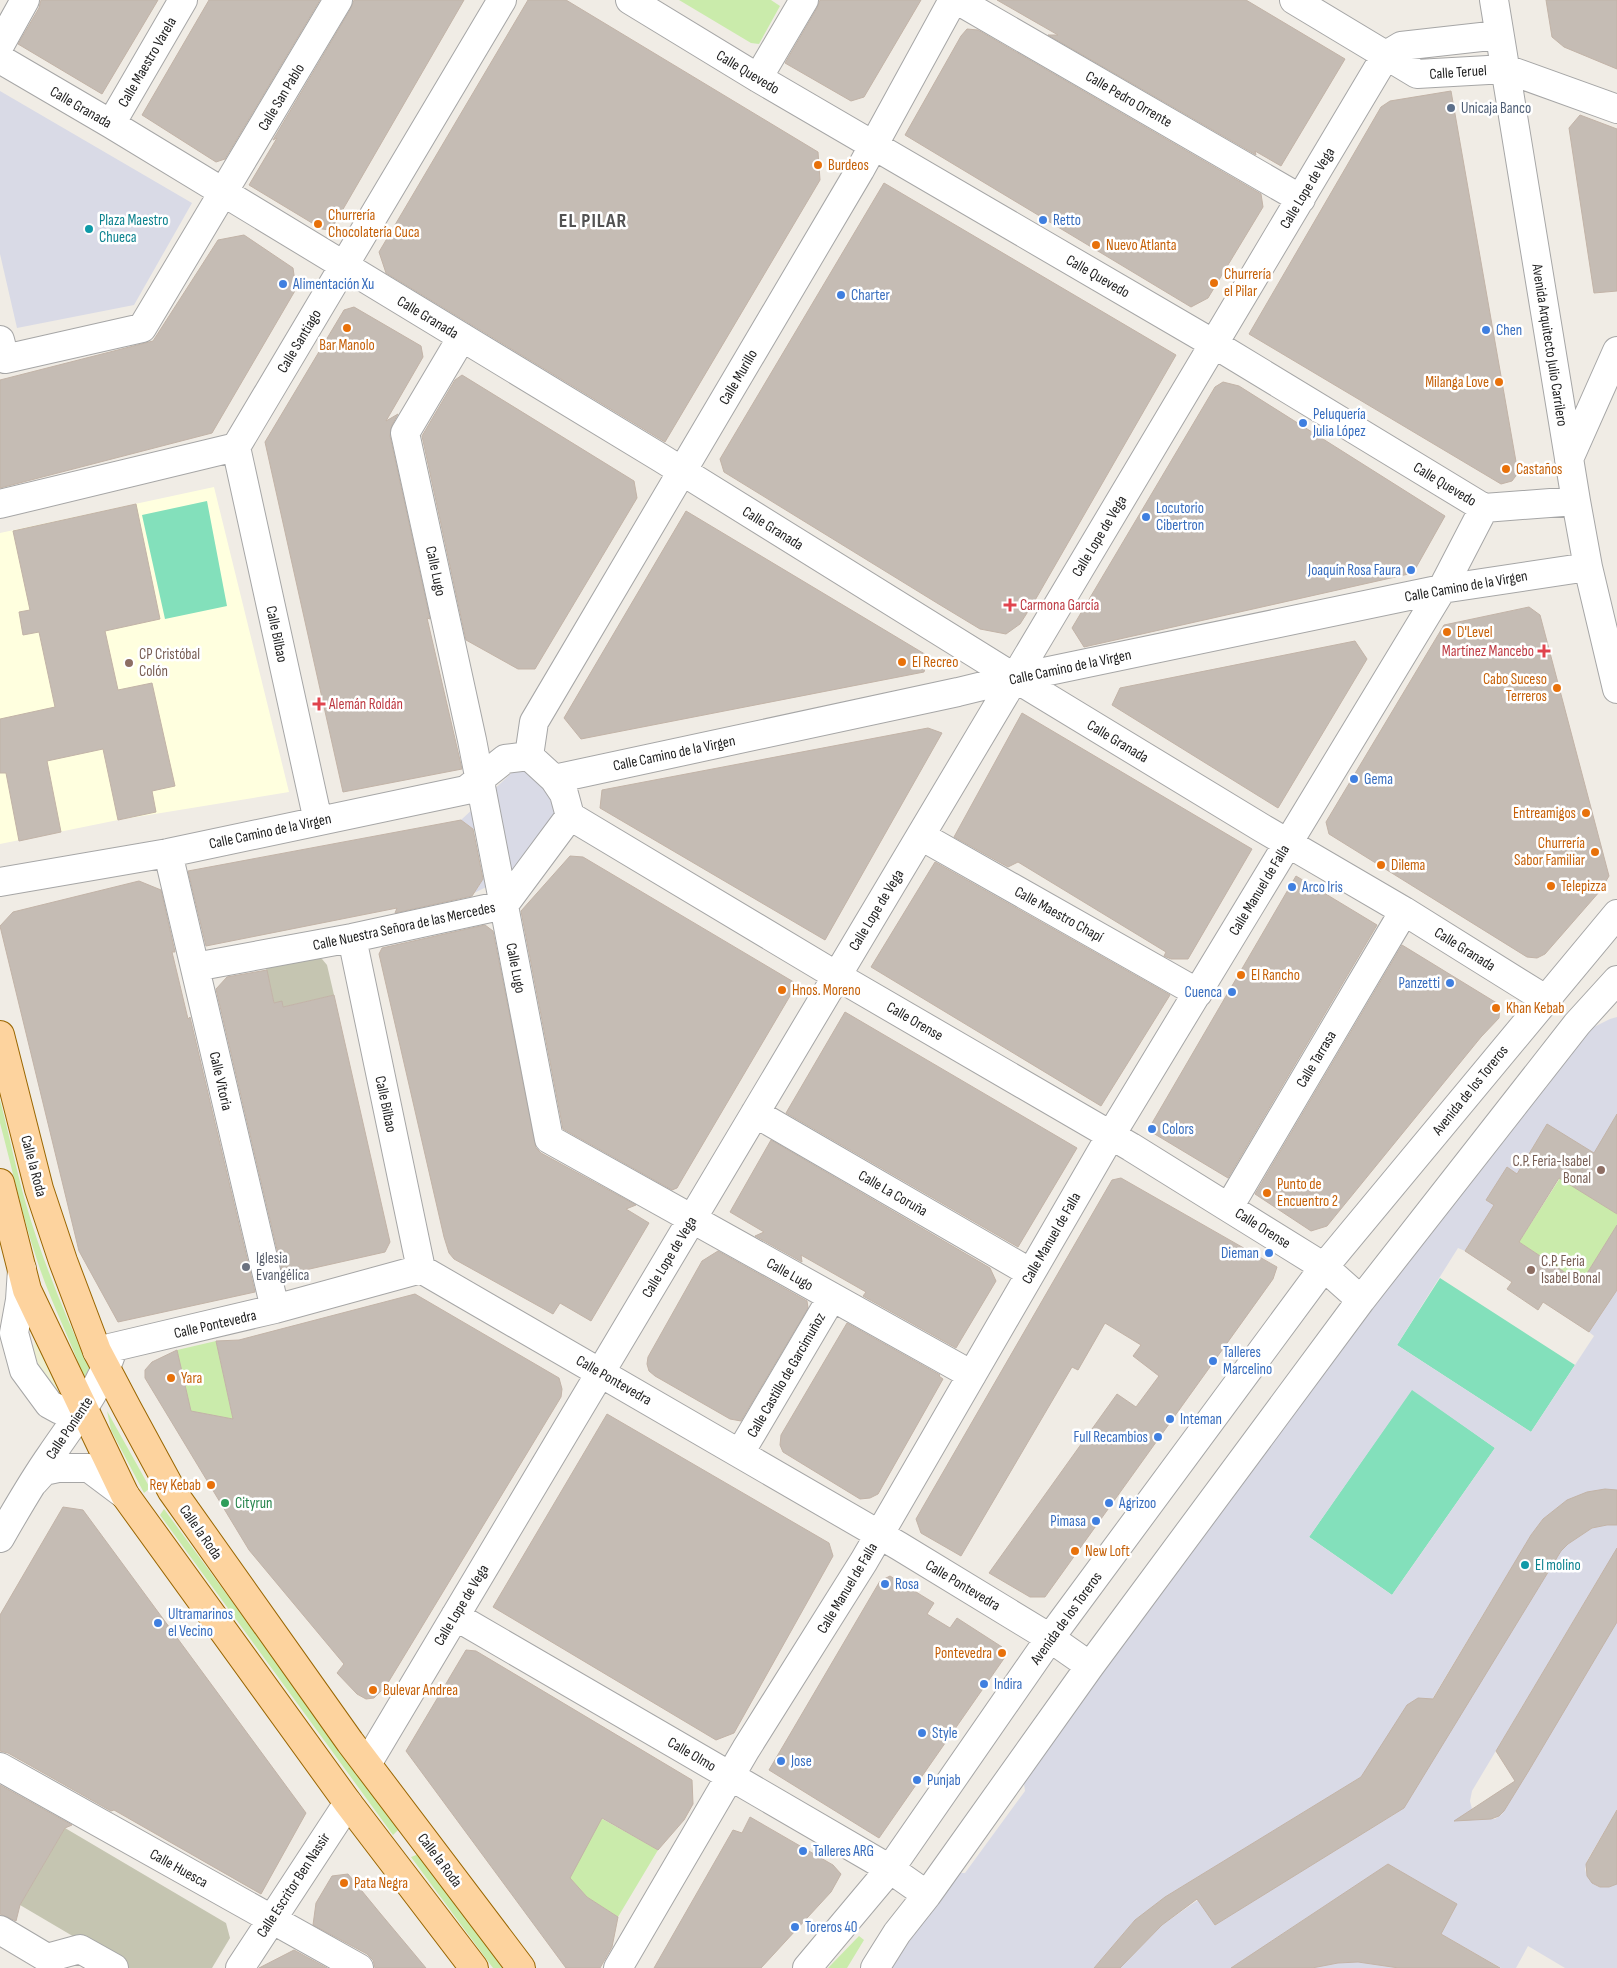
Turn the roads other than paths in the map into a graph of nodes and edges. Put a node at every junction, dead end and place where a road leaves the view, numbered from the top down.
1 (25, 0) edge
2 (183, 0) edge
3 (338, 0) edge
4 (502, 0) edge
5 (804, 0) edge
6 (955, 0) edge
7 (1294, 0) edge
8 (1494, 0) edge
9 (645, 4) edge
10 (1499, 35) junction
11 (0, 45) edge
12 (1386, 56) junction
13 (0, 59) edge
14 (1506, 69) junction
15 (758, 78) junction
16 (1617, 109) edge
17 (111, 124) junction
18 (874, 146) junction
19 (224, 194) junction
20 (1301, 199) junction
21 (343, 266) junction
22 (462, 337) junction
23 (0, 340) edge
24 (1214, 344) junction
25 (1617, 351) edge
26 (236, 447) junction
27 (1569, 459) junction
28 (683, 471) junction
29 (1576, 501) junction
30 (0, 504) edge
31 (1484, 508) junction
32 (1588, 567) junction
33 (1442, 589) junction
34 (1015, 678) junction
35 (1617, 689) edge
36 (529, 756) junction
37 (480, 779) junction
38 (554, 779) junction
39 (570, 816) junction
40 (318, 821) junction
41 (921, 836) junction
42 (1287, 843) junction
43 (168, 853) junction
44 (0, 882) edge
45 (504, 905) junction
46 (1404, 911) junction
47 (1617, 914) edge
48 (352, 938) junction
49 (195, 967) junction
50 (837, 976) junction
51 (1617, 980) edge
52 (1198, 992) junction
53 (1545, 999) junction
54 (1617, 1005) edge
55 (1576, 1024) junction
56 (0, 1035) edge
57 (755, 1113) junction
58 (1111, 1135) junction
59 (0, 1183) edge
60 (1229, 1207) junction
61 (692, 1218) junction
62 (1324, 1266) junction
63 (22, 1269) junction
64 (421, 1269) junction
65 (1031, 1273) junction
66 (832, 1297) junction
67 (1361, 1300) junction
68 (275, 1310) junction
69 (7, 1332) edge
70 (106, 1356) junction
71 (601, 1372) junction
72 (972, 1375) junction
73 (82, 1409) junction
74 (740, 1453) junction
75 (30, 1487) junction
76 (125, 1495) junction
77 (880, 1534) junction
78 (0, 1538) edge
79 (455, 1616) junction
80 (1050, 1638) junction
81 (1090, 1666) junction
82 (367, 1764) junction
83 (0, 1766) edge
84 (731, 1776) junction
85 (348, 1803) junction
86 (890, 1869) junction
87 (927, 1895) junction
88 (271, 1920) junction
89 (0, 1930) edge
90 (114, 1968) edge
91 (240, 1968) edge
92 (359, 1968) edge
93 (474, 1968) edge
94 (522, 1968) edge
95 (618, 1968) edge
96 (807, 1968) edge
97 (874, 1968) edge

1 - 11 street
2 - 17 street, Calle Maestro Varela
3 - 19 street, Calle San Pablo
4 - 21 street, Calle Santiago
5 - 15 street
6 - 18 street, Calle Murillo
6 - 20 street, Calle Pedro Orrente
7 - 12 street, Calle Teruel
8 - 10 street, Avenida Arquitecto Julio Carrilero
9 - 15 street, Calle Quevedo
10 - 12 street, Calle Teruel
10 - 14 street, Avenida Arquitecto Julio Carrilero
12 - 14 street, Calle Teruel
12 - 20 street, Calle Lope de Vega
13 - 17 street, Calle Granada
14 - 16 street
14 - 27 street, Avenida Arquitecto Julio Carrilero
15 - 18 street, Calle Quevedo
17 - 19 street, Calle Granada
18 - 24 street, Calle Quevedo
18 - 28 street, Calle Murillo
19 - 21 street, Calle Granada
19 - 23 street
20 - 24 street, Calle Lope de Vega
21 - 22 street, Calle Granada
21 - 26 street, Calle Santiago
22 - 28 street, Calle Granada
22 - 37 street, Calle Lugo
24 - 31 street, Calle Quevedo
24 - 34 street, Calle Lope de Vega
25 - 27 street
26 - 30 street
26 - 40 street, Calle Bilbao
27 - 29 street, Avenida Arquitecto Julio Carrilero
28 - 34 street, Calle Granada
28 - 36 street, Calle Murillo
29 - 31 street, Calle Quevedo
29 - 32 street, Avenida Arquitecto Julio Carrilero
31 - 33 street, Calle Manuel de Falla
32 - 33 street, Calle Camino de la Virgen
32 - 35 street, Avenida Arquitecto Julio Carrilero
33 - 34 street, Calle Camino de la Virgen
33 - 42 street, Calle Manuel de Falla
34 - 38 street, Calle Camino de la Virgen
34 - 41 street, Calle Lope de Vega
34 - 42 street, Calle Granada
36 - 37 street, Calle Camino de la Virgen
36 - 38 street
37 - 40 street, Calle Camino de la Virgen
37 - 45 street, Calle Lugo
38 - 39 street
39 - 45 street, Calle Nuestra Señora de las Mercedes
39 - 50 street, Calle Orense
40 - 43 street, Calle Camino de la Virgen
41 - 50 street, Calle Lope de Vega
41 - 52 street, Calle Maestro Chapí
42 - 46 street, Calle Granada
42 - 52 street, Calle Manuel de Falla
43 - 44 street, Calle Camino de la Virgen
43 - 49 street, Calle Vitoria
45 - 48 street, Calle Nuestra Señora de las Mercedes
45 - 61 street, Calle Lugo
46 - 53 street, Calle Granada
46 - 60 street, Calle Tarrasa
47 - 53 street, Avenida de los Toreros
48 - 49 street, Calle Nuestra Señora de las Mercedes
48 - 64 street, Calle Bilbao
49 - 68 street, Calle Vitoria
50 - 57 street, Calle Lope de Vega
50 - 58 street, Calle Orense
51 - 55 street
52 - 58 street, Calle Manuel de Falla
53 - 62 street, Avenida de los Toreros
54 - 55 street
55 - 67 street
56 - 70 main road, Calle la Roda
57 - 61 street, Calle Lope de Vega
57 - 65 street, Calle La Coruña
58 - 60 street, Calle Orense
58 - 65 street, Calle Manuel de Falla
59 - 63 main road
60 - 62 street, Calle Orense
61 - 66 street, Calle Lugo
61 - 71 street, Calle Lope de Vega
62 - 67 street
62 - 80 street, Avenida de los Toreros
63 - 69 street
63 - 73 main road
64 - 68 street, Calle Pontevedra
64 - 71 street, Calle Pontevedra
65 - 72 street, Calle Manuel de Falla
66 - 72 street, Calle Lugo
66 - 74 street, Calle Castillo de Garcimuñoz
67 - 81 street
68 - 70 street, Calle Pontevedra
69 - 73 street
70 - 73 street, Calle Poniente
70 - 82 main road, Calle la Roda
71 - 74 street, Calle Pontevedra
71 - 79 street, Calle Lope de Vega
72 - 77 street, Calle Manuel de Falla
73 - 75 street, Calle Poniente
73 - 76 main road
74 - 77 street, Calle Pontevedra
75 - 76 street, Calle Poniente
75 - 78 street, Calle Poniente
76 - 85 main road
77 - 80 street, Calle Pontevedra
77 - 84 street, Calle Manuel de Falla
79 - 82 street, Calle Lope de Vega
79 - 84 street, Calle Olmo
80 - 81 street, Calle Pontevedra
80 - 86 street, Avenida de los Toreros
81 - 87 street
82 - 94 main road, Calle la Roda
83 - 88 street, Calle Huesca
84 - 86 street, Calle Olmo
84 - 95 street, Calle Manuel de Falla
85 - 88 street, Calle Escritor Ben Nassir
85 - 93 main road
86 - 87 street, Calle Olmo
86 - 96 street, Avenida de los Toreros
87 - 97 street
88 - 91 street, Calle Escritor Ben Nassir
88 - 92 street, Calle Huesca
89 - 90 street

